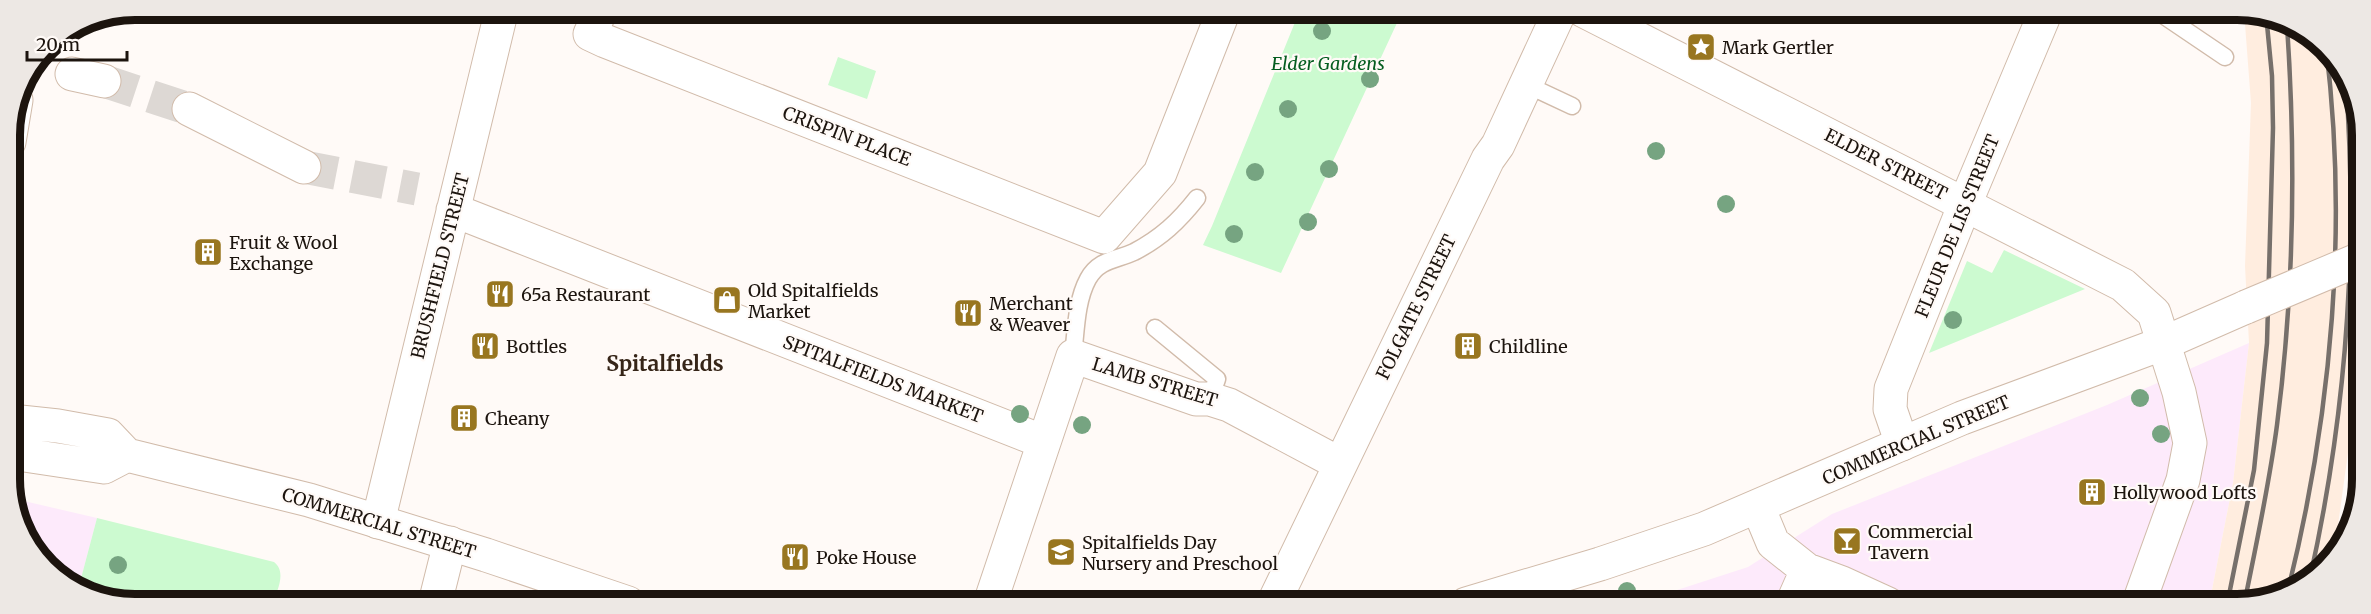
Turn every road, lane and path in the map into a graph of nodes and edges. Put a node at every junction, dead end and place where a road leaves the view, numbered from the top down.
1 (499, 20) edge
2 (1220, 20) edge
3 (1556, 20) edge
4 (1602, 20) edge
5 (2042, 20) edge
6 (2170, 20) edge
7 (595, 22) edge
8 (2225, 57) dead end
9 (72, 75) dead end
10 (104, 81) tunnel mouth
11 (1525, 84) junction
12 (1572, 106) dead end
13 (189, 109) tunnel mouth
14 (304, 167) tunnel mouth
15 (1197, 198) dead end
16 (1965, 204) junction
17 (453, 210) junction
18 (1104, 249) junction
19 (2352, 262) edge
20 (1155, 328) dead end
21 (2164, 343) junction
22 (1073, 356) junction
23 (1220, 402) junction
24 (20, 422) edge
25 (1044, 442) junction
26 (1902, 444) junction
27 (20, 454) edge
28 (127, 455) junction
29 (1340, 464) junction
30 (1758, 507) junction
31 (378, 522) junction
32 (450, 543) junction
33 (1807, 570) junction
34 (437, 594) edge
35 (601, 594) edge
36 (993, 594) edge
37 (1278, 594) edge
38 (1499, 594) edge
39 (1796, 594) edge
40 (1866, 594) edge
41 (2142, 594) edge

1 - 17 main road, BRUSHFIELD STREET
2 - 18 main road
3 - 11 main road, FOLGATE STREET
4 - 16 main road, ELDER STREET
5 - 16 main road, FLEUR DE LIS STREET
6 - 8 lane
7 - 18 main road, CRISPIN PLACE
9 - 10 main road
11 - 12 lane
11 - 29 main road, FOLGATE STREET
13 - 14 main road
15 - 18 lane
16 - 21 main road, ELDER STREET
16 - 26 main road, FLEUR DE LIS STREET
17 - 25 main road, SPITALFIELDS MARKET
17 - 31 main road, BRUSHFIELD STREET
18 - 22 lane
19 - 21 main road, COMMERCIAL STREET, bridge
20 - 23 lane
21 - 26 main road, COMMERCIAL STREET
21 - 41 main road, ELDER STREET
22 - 23 main road, LAMB STREET
22 - 25 main road, LAMB STREET
23 - 29 main road, LAMB STREET
24 - 28 main road, COMMERCIAL STREET
25 - 36 main road, LAMB STREET
26 - 30 main road, COMMERCIAL STREET
27 - 28 main road
28 - 31 main road, COMMERCIAL STREET
29 - 37 main road, FOLGATE STREET
30 - 33 main road
30 - 38 main road, COMMERCIAL STREET
31 - 32 main road, COMMERCIAL STREET
32 - 34 main road
32 - 35 main road, COMMERCIAL STREET
33 - 39 main road
33 - 40 main road

